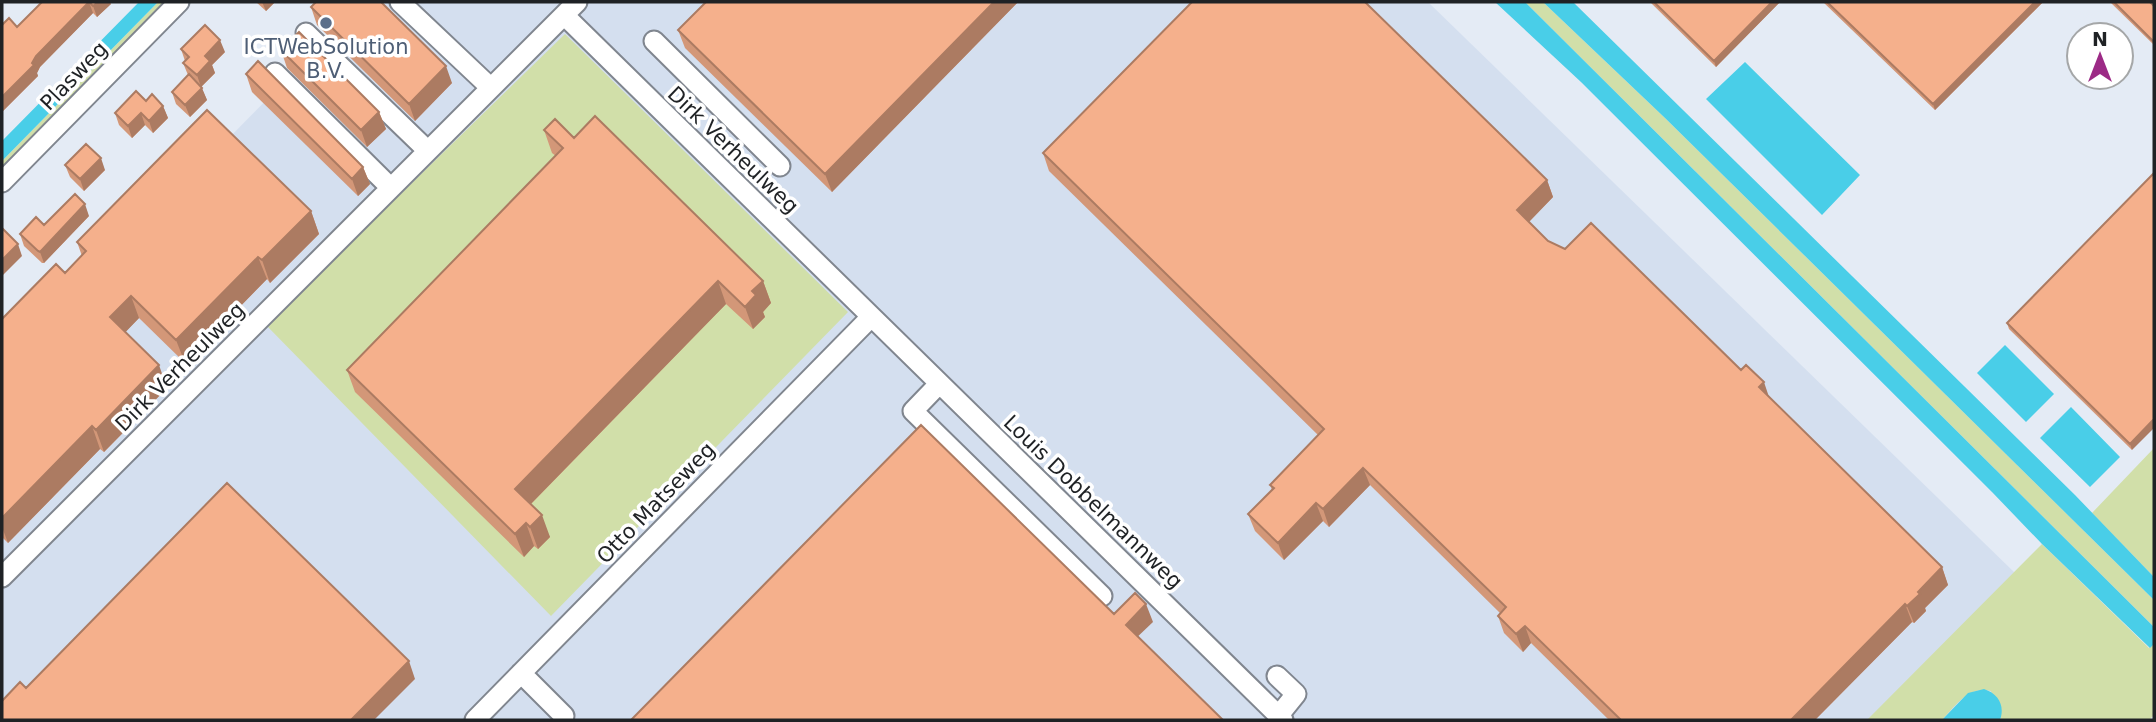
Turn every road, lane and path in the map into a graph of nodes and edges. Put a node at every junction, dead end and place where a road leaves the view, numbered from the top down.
1 (179, 2) edge
2 (400, 2) edge
3 (570, 9) edge
4 (306, 33) dead end
5 (654, 41) dead end
6 (275, 73) dead end
7 (491, 88) junction
8 (428, 151) junction
9 (780, 166) dead end
10 (2, 182) edge
11 (391, 188) junction
12 (870, 317) junction
13 (939, 384) junction
14 (2, 577) edge
15 (1102, 596) dead end
16 (521, 673) junction
17 (1277, 676) dead end
18 (564, 716) dead end
19 (1281, 718) edge
20 (475, 720) edge

1 - 10 street, Plasweg
2 - 7 street
3 - 7 street, Dirk Verheulweg
3 - 12 street, Dirk Verheulweg
4 - 8 street
5 - 9 street
6 - 11 street
7 - 8 street, Dirk Verheulweg
8 - 11 street, Dirk Verheulweg
11 - 14 street, Dirk Verheulweg
12 - 13 street, Louis Dobbelmannweg
12 - 16 street, Otto Matseweg
13 - 15 street
13 - 19 street, Louis Dobbelmannweg
16 - 18 street
16 - 20 street, Otto Matseweg
17 - 19 street

